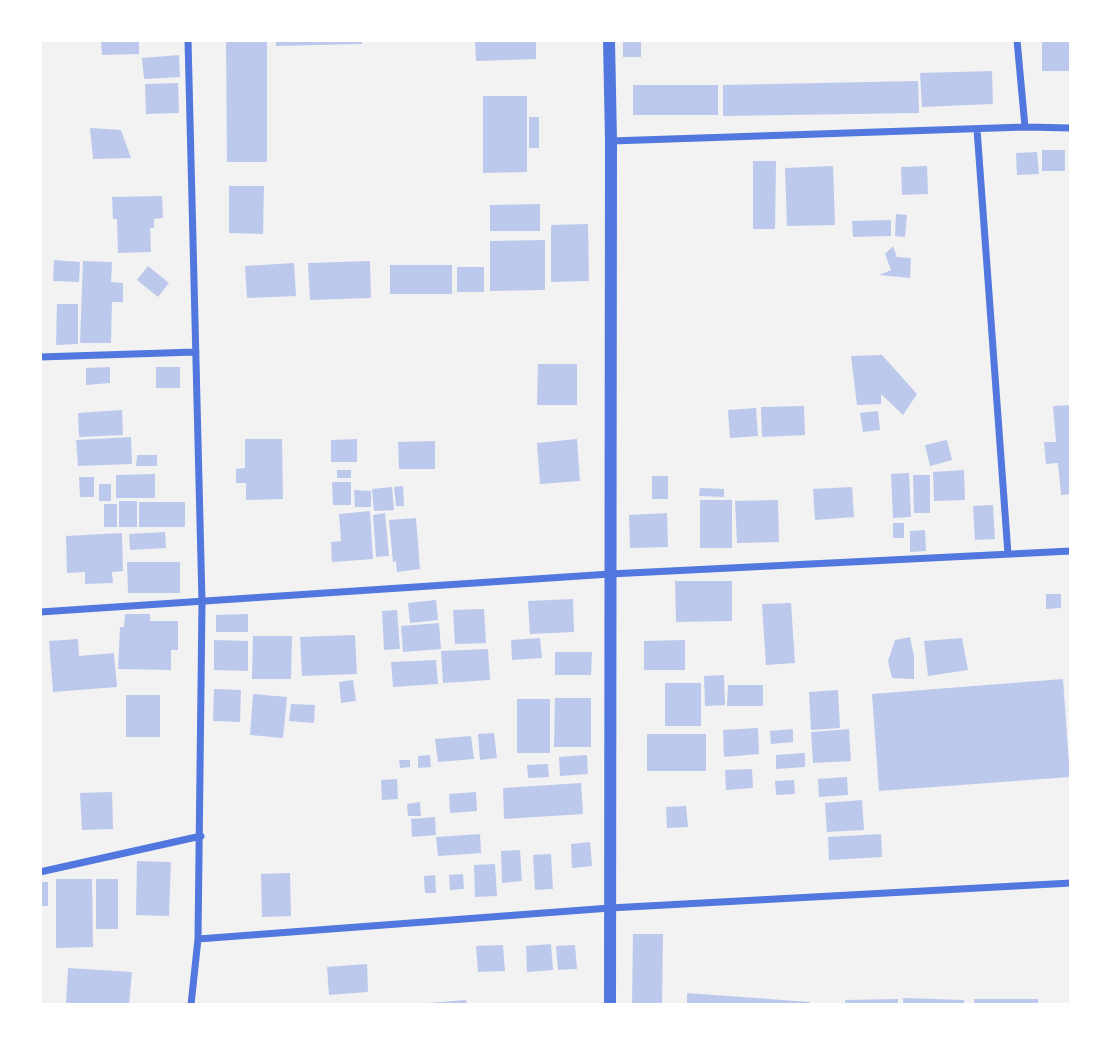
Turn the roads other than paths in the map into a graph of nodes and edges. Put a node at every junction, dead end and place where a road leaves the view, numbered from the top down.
1 (188, 40) edge
2 (609, 40) edge
3 (1017, 40) edge
4 (1025, 127) junction
5 (1071, 128) edge
6 (977, 129) junction
7 (611, 141) junction
8 (196, 352) junction
9 (40, 357) edge
10 (1071, 551) edge
11 (1008, 554) junction
12 (610, 574) junction
13 (202, 602) junction
14 (40, 612) edge
15 (201, 836) junction
16 (40, 872) edge
17 (1071, 883) edge
18 (610, 908) junction
19 (198, 939) junction
20 (191, 1005) edge
21 (610, 1005) edge

1 - 8 street
2 - 7 street
3 - 4 street
4 - 5 street
4 - 6 street
6 - 7 street
6 - 11 street
7 - 12 street
8 - 9 street
8 - 13 street
10 - 11 street
11 - 12 street
12 - 13 street
12 - 18 street
13 - 14 street
13 - 15 street
15 - 16 street
15 - 19 street
17 - 18 street
18 - 19 street
18 - 21 street
19 - 20 street

